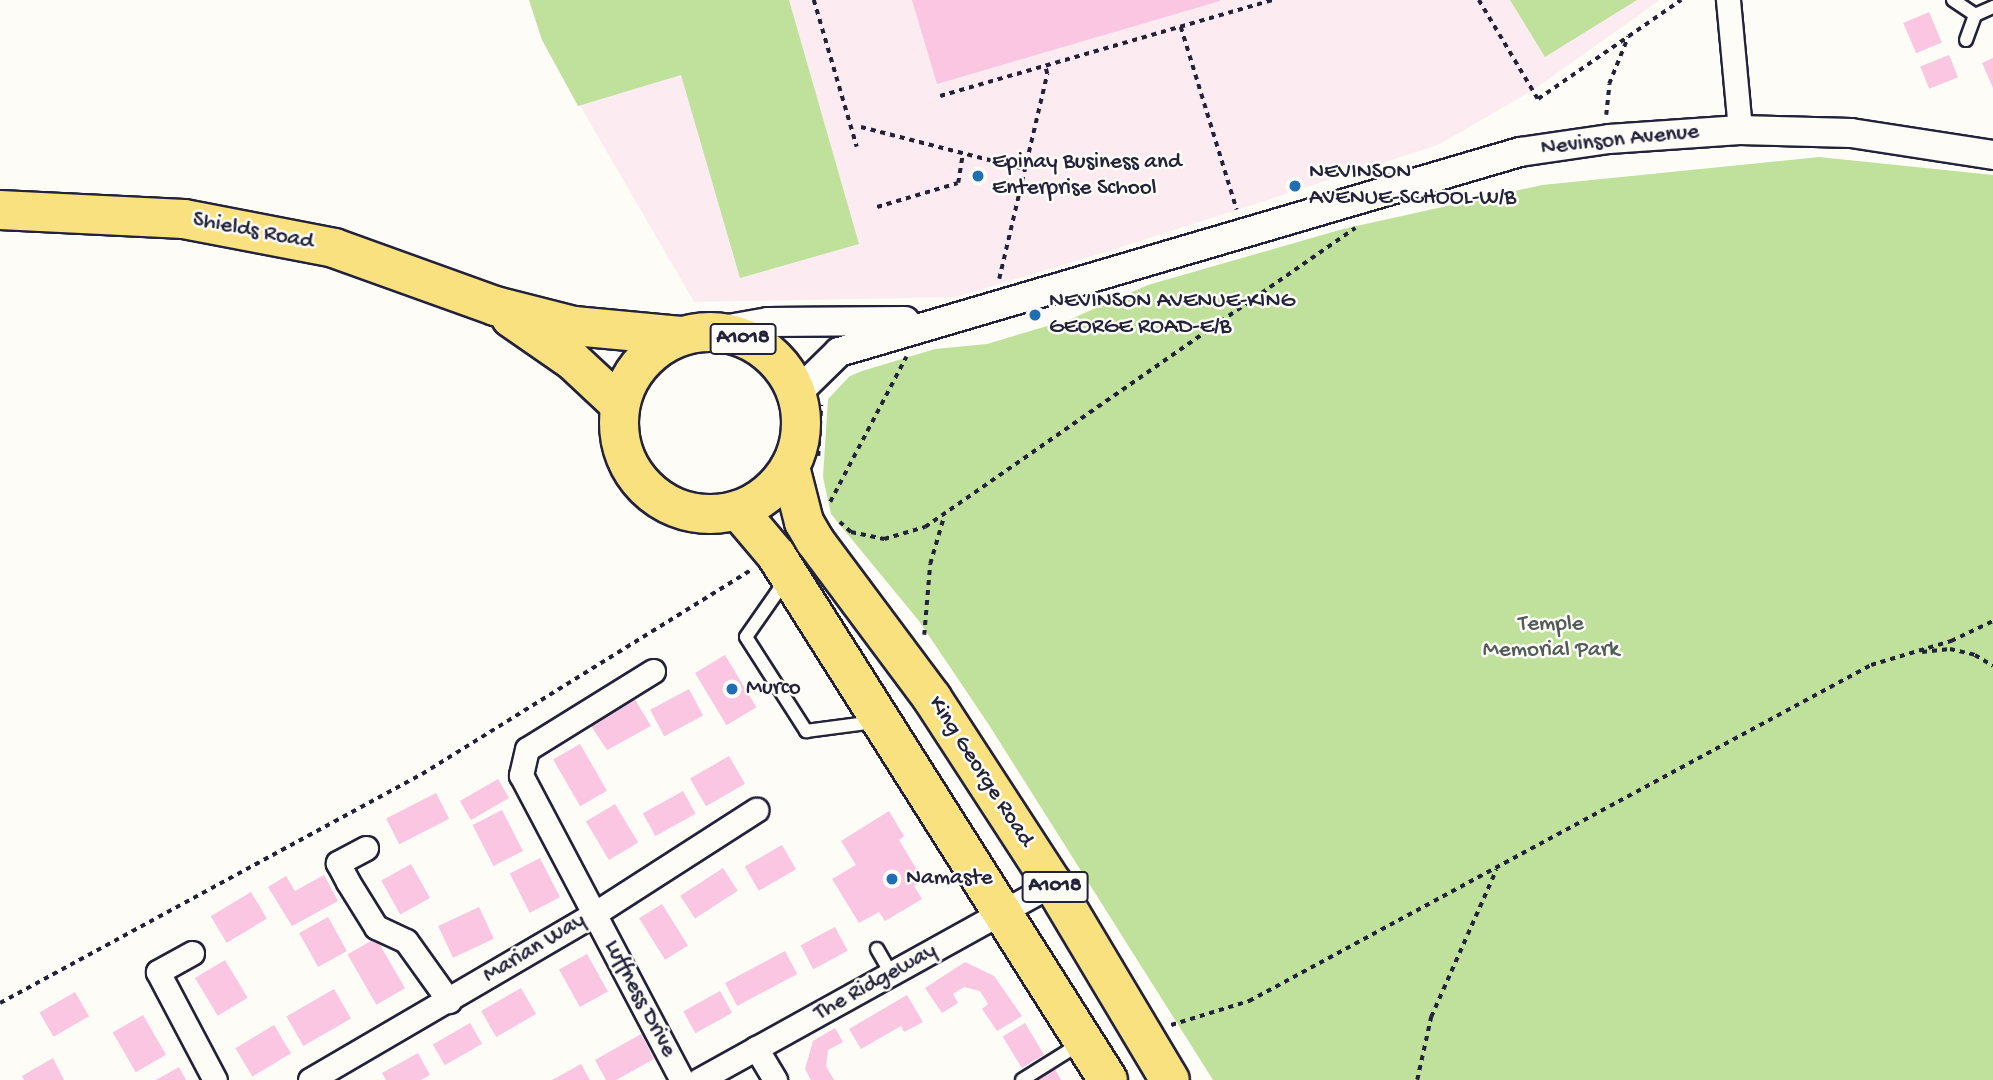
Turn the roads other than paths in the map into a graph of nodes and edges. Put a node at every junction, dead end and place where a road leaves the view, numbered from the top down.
1 (1728, 0) edge
2 (1953, 0) edge
3 (1993, 7) edge
4 (1975, 15) junction
5 (1966, 40) dead end
6 (1740, 130) junction
7 (1993, 155) edge
8 (0, 210) edge
9 (495, 306) junction
10 (933, 321) junction
11 (697, 334) junction
12 (809, 396) junction
13 (620, 405) junction
14 (804, 467) junction
15 (738, 510) junction
16 (782, 565) junction
17 (653, 671) dead end
18 (881, 721) junction
19 (755, 810) dead end
20 (366, 848) dead end
21 (1053, 884) junction
22 (1003, 913) junction
23 (594, 914) junction
24 (877, 949) dead end
25 (192, 953) dead end
26 (892, 975) junction
27 (449, 1001) junction
28 (1084, 1041) junction
29 (756, 1048) junction
30 (215, 1080) edge
31 (310, 1080) edge
32 (682, 1080) edge
33 (699, 1080) edge
34 (775, 1080) edge
35 (1023, 1080) edge
36 (1108, 1080) edge
37 (1170, 1080) edge

1 - 6 street
2 - 4 lane
3 - 4 lane
4 - 5 lane
6 - 7 street, Nevinson Avenue
6 - 10 street, Nevinson Avenue
8 - 9 highway, Shields Road / A1018
9 - 11 highway, Shields Road / A1018
9 - 13 highway, Shields Road / A1018
10 - 11 street, Nevinson Avenue
10 - 12 street, Nevinson Avenue
11 - 12 highway, A1018
11 - 13 highway, A1018
12 - 14 highway, A1018
13 - 15 highway, A1018
14 - 15 highway, A1018
14 - 21 highway, King George Road / A1018
15 - 16 highway, A1018
16 - 18 highway, A1018
16 - 18 lane
17 - 23 street, Luffness Drive
18 - 22 highway, A1018
19 - 23 street, Marian Way
20 - 27 street
21 - 22 street, The Ridgeway
21 - 37 highway, King George Road / A1018
22 - 26 street, The Ridgeway
22 - 28 highway, A1018
23 - 27 street, Marian Way
23 - 32 street, Luffness Drive
24 - 26 lane
25 - 30 street
26 - 29 street, The Ridgeway
27 - 31 street, Marian Way
28 - 35 lane
28 - 36 highway, A1018
29 - 33 street, The Ridgeway
29 - 34 street

